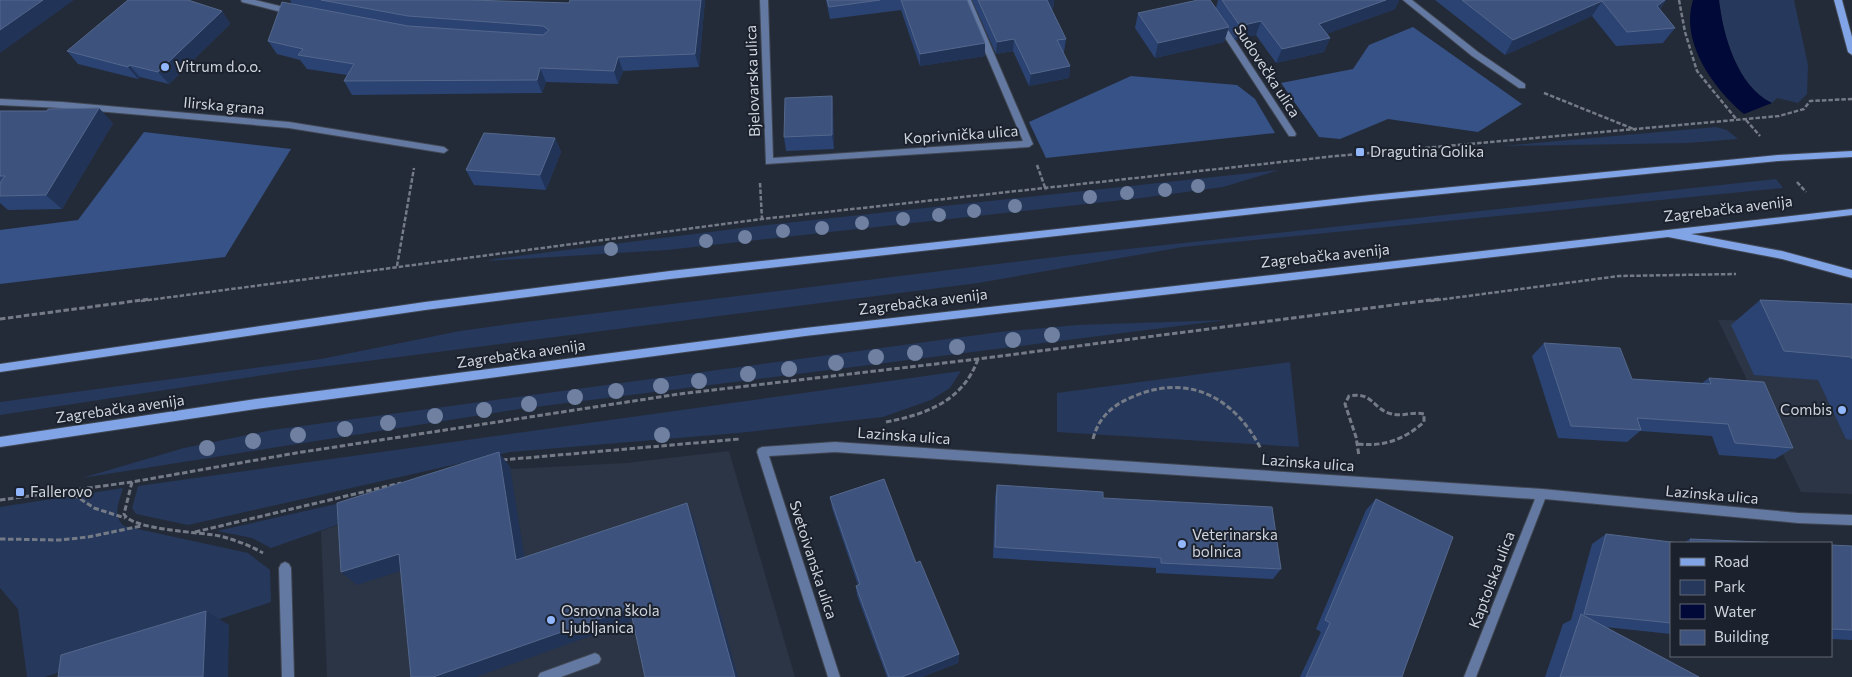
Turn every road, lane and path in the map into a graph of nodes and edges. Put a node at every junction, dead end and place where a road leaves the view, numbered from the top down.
1 (245, 0) edge
2 (764, 0) edge
3 (967, 0) edge
4 (1407, 0) edge
5 (1679, 0) edge
6 (1838, 0) edge
7 (1841, 11) junction
8 (302, 14) edge
9 (1214, 15) edge
10 (1852, 19) edge
11 (1852, 52) edge
12 (1522, 86) joint
13 (1852, 99) edge
14 (0, 102) edge
15 (1746, 119) junction
16 (1737, 120) junction
17 (1638, 131) junction
18 (1292, 134) dead end
19 (1762, 138) dead end
20 (418, 146) junction
21 (444, 150) dead end
22 (1852, 154) edge
23 (770, 162) junction
24 (1852, 212) edge
25 (762, 219) junction
26 (1660, 232) junction
27 (397, 266) junction
28 (1738, 274) dead end
29 (1852, 274) edge
30 (0, 318) edge
31 (978, 359) junction
32 (0, 368) edge
33 (882, 423) dead end
34 (1093, 441) dead end
35 (0, 442) edge
36 (1358, 444) junction
37 (762, 452) junction
38 (1264, 454) dead end
39 (499, 460) edge
40 (1359, 460) dead end
41 (132, 482) junction
42 (404, 483) edge
43 (67, 490) junction
44 (1542, 494) junction
45 (0, 500) edge
46 (125, 518) junction
47 (1852, 520) edge
48 (144, 525) junction
49 (195, 532) junction
50 (0, 539) edge
51 (285, 568) joint
52 (596, 659) dead end
53 (288, 677) edge
54 (544, 677) edge
55 (834, 677) edge
56 (1470, 677) edge

1 - 8 street
2 - 23 street, Bjelovarska ulica
3 - 23 street, Koprivnička ulica
4 - 12 street
5 - 16 path
6 - 7 main road
7 - 10 main road
7 - 11 main road
9 - 18 street, Sudovečka ulica
12 - 17 path
13 - 15 path
14 - 20 street, Ilirska grana
15 - 16 path
15 - 19 path
16 - 17 path
17 - 25 path
20 - 21 street, Ilirska grana
20 - 27 path
22 - 32 main road
23 - 25 path
24 - 26 main road, Zagrebačka avenija
25 - 27 path
26 - 29 main road
26 - 35 main road, Zagrebačka avenija
27 - 30 path
28 - 31 path
31 - 33 path
31 - 41 path
34 - 38 path
36 - 36 path
36 - 40 path
37 - 39 path
37 - 44 street, Lazinska ulica
37 - 55 street, Svetoivanska ulica
41 - 43 path
41 - 46 path
42 - 49 path
43 - 45 path
43 - 46 path
44 - 47 street, Lazinska ulica
44 - 56 street, Kaptolska ulica
46 - 48 path
48 - 49 path
48 - 50 path
49 - 51 path
51 - 53 street
52 - 54 street

